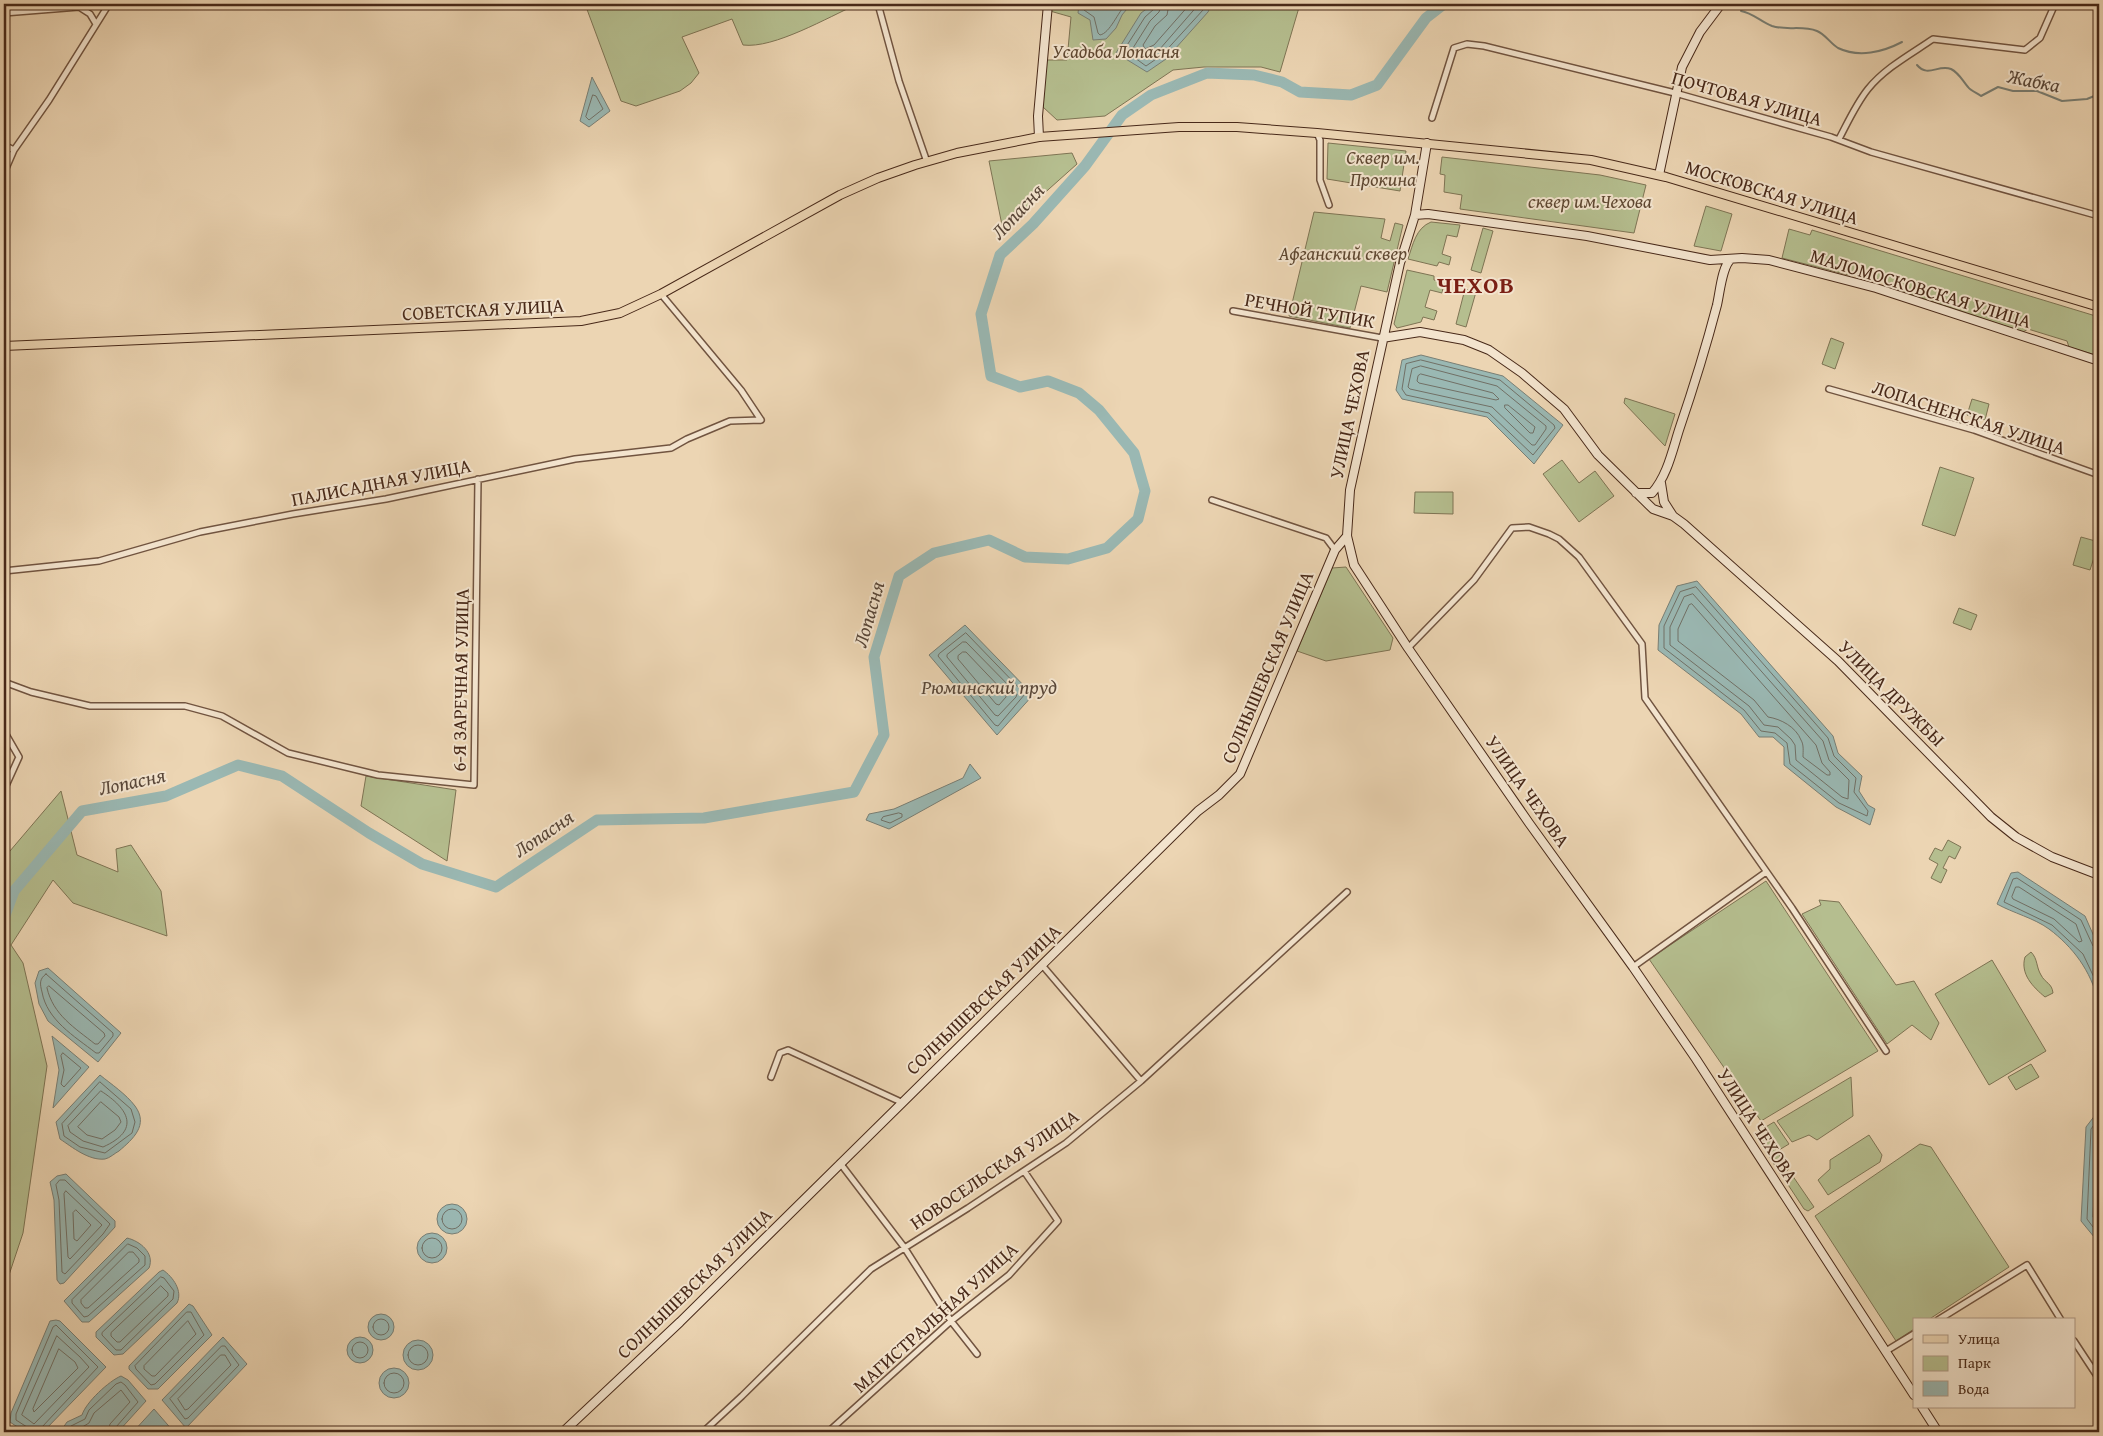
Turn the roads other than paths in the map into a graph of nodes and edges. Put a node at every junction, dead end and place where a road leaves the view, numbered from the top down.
1 (109, 4) edge
2 (878, 4) edge
3 (1048, 4) edge
4 (1721, 4) edge
5 (2055, 4) edge
6 (4, 13) edge
7 (96, 24) junction
8 (1675, 93) junction
9 (1432, 118) dead end
10 (1179, 127) joint
11 (1317, 133) junction
12 (1039, 137) junction
13 (1839, 139) junction
14 (1427, 143) junction
15 (4, 145) edge
16 (14, 150) junction
17 (927, 162) junction
18 (4, 173) edge
19 (1659, 175) junction
20 (1329, 204) dead end
21 (1415, 215) junction
22 (2099, 216) edge
23 (1731, 259) junction
24 (1710, 260) junction
25 (1723, 274) junction
26 (661, 294) junction
27 (2099, 307) edge
28 (1233, 311) dead end
29 (1382, 338) junction
30 (4, 346) edge
31 (2099, 361) edge
32 (1828, 389) dead end
33 (2099, 474) edge
34 (478, 479) junction
35 (1660, 483) junction
36 (1636, 493) junction
37 (1212, 500) dead end
38 (1673, 516) junction
39 (1347, 536) junction
40 (1336, 550) junction
41 (4, 571) edge
42 (1408, 648) junction
43 (4, 682) edge
44 (4, 731) edge
45 (4, 790) edge
46 (1766, 872) junction
47 (2099, 875) edge
48 (1347, 892) dead end
49 (1042, 965) junction
50 (1633, 967) junction
51 (1886, 1051) dead end
52 (771, 1077) dead end
53 (1140, 1080) junction
54 (901, 1102) junction
55 (840, 1163) junction
56 (1024, 1171) junction
57 (904, 1247) junction
58 (1941, 1318) edge
59 (2059, 1318) edge
60 (951, 1322) junction
61 (1913, 1335) edge
62 (2076, 1344) edge
63 (1886, 1351) junction
64 (977, 1354) dead end
65 (2099, 1379) edge
66 (1913, 1393) edge
67 (1923, 1408) edge
68 (563, 1432) edge
69 (703, 1432) edge
70 (828, 1432) edge
71 (1938, 1432) edge

1 - 7 street
2 - 17 street
3 - 12 street
4 - 8 street
5 - 13 street
6 - 7 street
7 - 16 street
8 - 9 street, ПОЧТОВАЯ УЛИЦА
8 - 13 street, ПОЧТОВАЯ УЛИЦА
8 - 19 street
10 - 11 main road, МОСКОВСКАЯ УЛИЦА
10 - 12 main road, СОВЕТСКАЯ УЛИЦА
11 - 14 main road, МОСКОВСКАЯ УЛИЦА
11 - 20 street
12 - 17 main road, СОВЕТСКАЯ УЛИЦА
13 - 22 street, ПОЧТОВАЯ УЛИЦА
14 - 19 main road, МОСКОВСКАЯ УЛИЦА
14 - 21 street, УЛИЦА ЧЕХОВА
15 - 16 street
16 - 18 street
17 - 26 main road, СОВЕТСКАЯ УЛИЦА
19 - 27 main road, МОСКОВСКАЯ УЛИЦА
21 - 24 street
21 - 29 street, УЛИЦА ЧЕХОВА
23 - 24 street
23 - 25 street
23 - 31 street, МАЛОМОСКОВСКАЯ УЛИЦА
24 - 25 street
25 - 35 street
26 - 30 main road, СОВЕТСКАЯ УЛИЦА
26 - 34 street, ПАЛИСАДНАЯ УЛИЦА
28 - 29 street, РЕЧНОЙ ТУПИК
29 - 36 street, УЛИЦА ДРУЖБЫ
29 - 39 street, УЛИЦА ЧЕХОВА
32 - 33 street, ЛОПАСНЕНСКАЯ УЛИЦА
34 - 41 street, ПАЛИСАДНАЯ УЛИЦА
34 - 43 street, 6-Я ЗАРЕЧНАЯ УЛИЦА
35 - 36 street
35 - 38 street, УЛИЦА ДРУЖБЫ
36 - 38 street, УЛИЦА ДРУЖБЫ
37 - 40 street
38 - 47 street, УЛИЦА ДРУЖБЫ
39 - 40 street, СОЛНЫШЕВСКАЯ УЛИЦА
39 - 42 street, УЛИЦА ЧЕХОВА
40 - 49 street, СОЛНЫШЕВСКАЯ УЛИЦА
42 - 46 street
42 - 50 street, УЛИЦА ЧЕХОВА
44 - 45 street
46 - 50 street
46 - 51 street
48 - 53 street, НОВОСЕЛЬСКАЯ УЛИЦА
49 - 53 street
49 - 54 street, СОЛНЫШЕВСКАЯ УЛИЦА
50 - 63 street, УЛИЦА ЧЕХОВА
52 - 54 street
53 - 56 street, НОВОСЕЛЬСКАЯ УЛИЦА
54 - 55 street, СОЛНЫШЕВСКАЯ УЛИЦА
55 - 57 street
55 - 68 street, СОЛНЫШЕВСКАЯ УЛИЦА
56 - 57 street, НОВОСЕЛЬСКАЯ УЛИЦА
56 - 60 street, МАГИСТРАЛЬНАЯ УЛИЦА
57 - 60 street
57 - 69 street, НОВОСЕЛЬСКАЯ УЛИЦА
58 - 59 street
60 - 64 street
60 - 70 street, МАГИСТРАЛЬНАЯ УЛИЦА
61 - 63 street
62 - 65 street
63 - 66 street, УЛИЦА ЧЕХОВА
67 - 71 street

